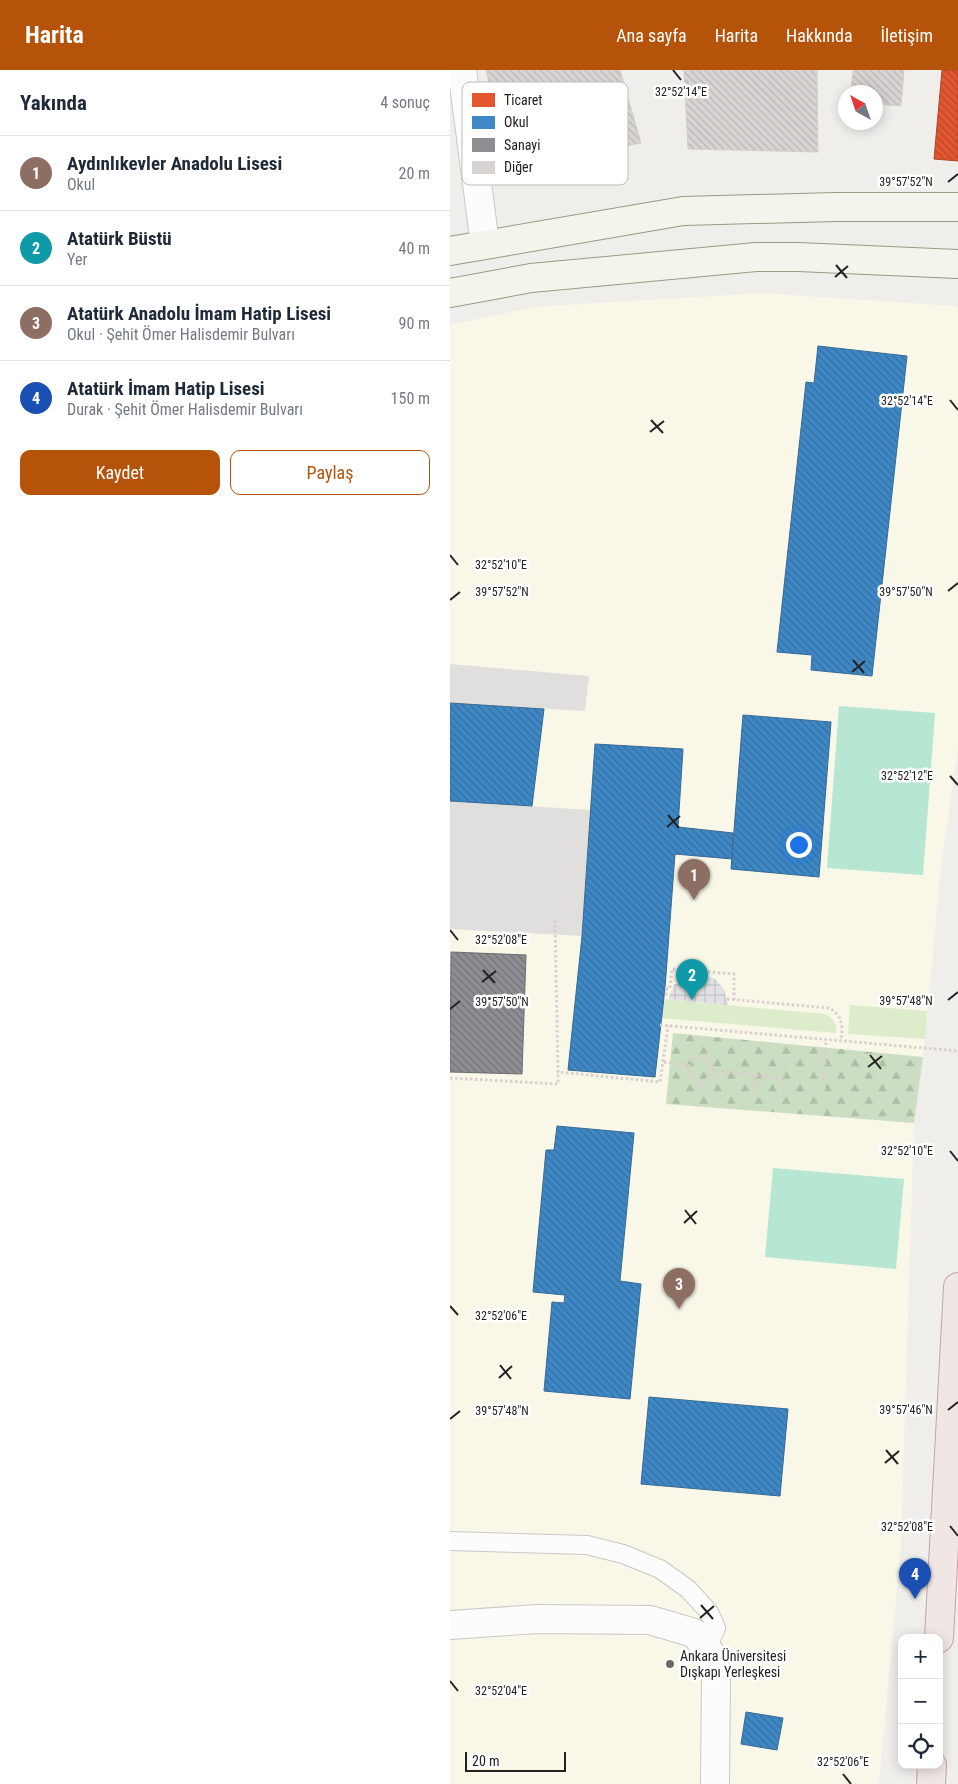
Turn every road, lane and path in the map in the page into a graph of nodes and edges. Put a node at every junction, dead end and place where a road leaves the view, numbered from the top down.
1 (477, 185) edge
2 (958, 207) edge
3 (485, 244) junction
4 (450, 251) edge
5 (958, 264) edge
6 (450, 293) edge
7 (555, 920) dead end
8 (669, 994) dead end
9 (727, 999) dead end
10 (734, 1000) junction
11 (660, 1025) dead end
12 (668, 1026) junction
13 (826, 1039) junction
14 (841, 1040) junction
15 (710, 1051) dead end
16 (958, 1051) edge
17 (704, 1057) junction
18 (738, 1060) dead end
19 (786, 1061) dead end
20 (664, 1062) junction
21 (688, 1065) junction
22 (712, 1071) junction
23 (558, 1072) junction
24 (736, 1073) junction
25 (754, 1075) junction
26 (450, 1078) edge
27 (783, 1079) junction
28 (701, 1081) junction
29 (824, 1090) dead end
30 (757, 1096) dead end
31 (699, 1098) dead end
32 (783, 1099) dead end
33 (958, 1287) edge
34 (450, 1541) edge
35 (450, 1624) edge
36 (939, 1634) edge
37 (707, 1648) junction
38 (932, 1769) edge
39 (715, 1784) edge
40 (931, 1784) edge

1 - 3 street
2 - 3 main road
3 - 4 main road
5 - 6 main road
7 - 23 path
8 - 10 path
9 - 10 path
10 - 14 path
11 - 12 path
12 - 13 path
12 - 20 path
13 - 14 path
13 - 29 path
14 - 16 path
15 - 17 path
17 - 21 path
17 - 22 path
18 - 24 path
19 - 27 path
20 - 21 path
20 - 23 path
21 - 28 path
22 - 24 path
22 - 28 path
23 - 26 path
24 - 25 path
25 - 27 path
25 - 30 path
27 - 32 path
28 - 31 path
33 - 36 highway
34 - 37 lane
35 - 37 street
37 - 39 street
38 - 40 highway

